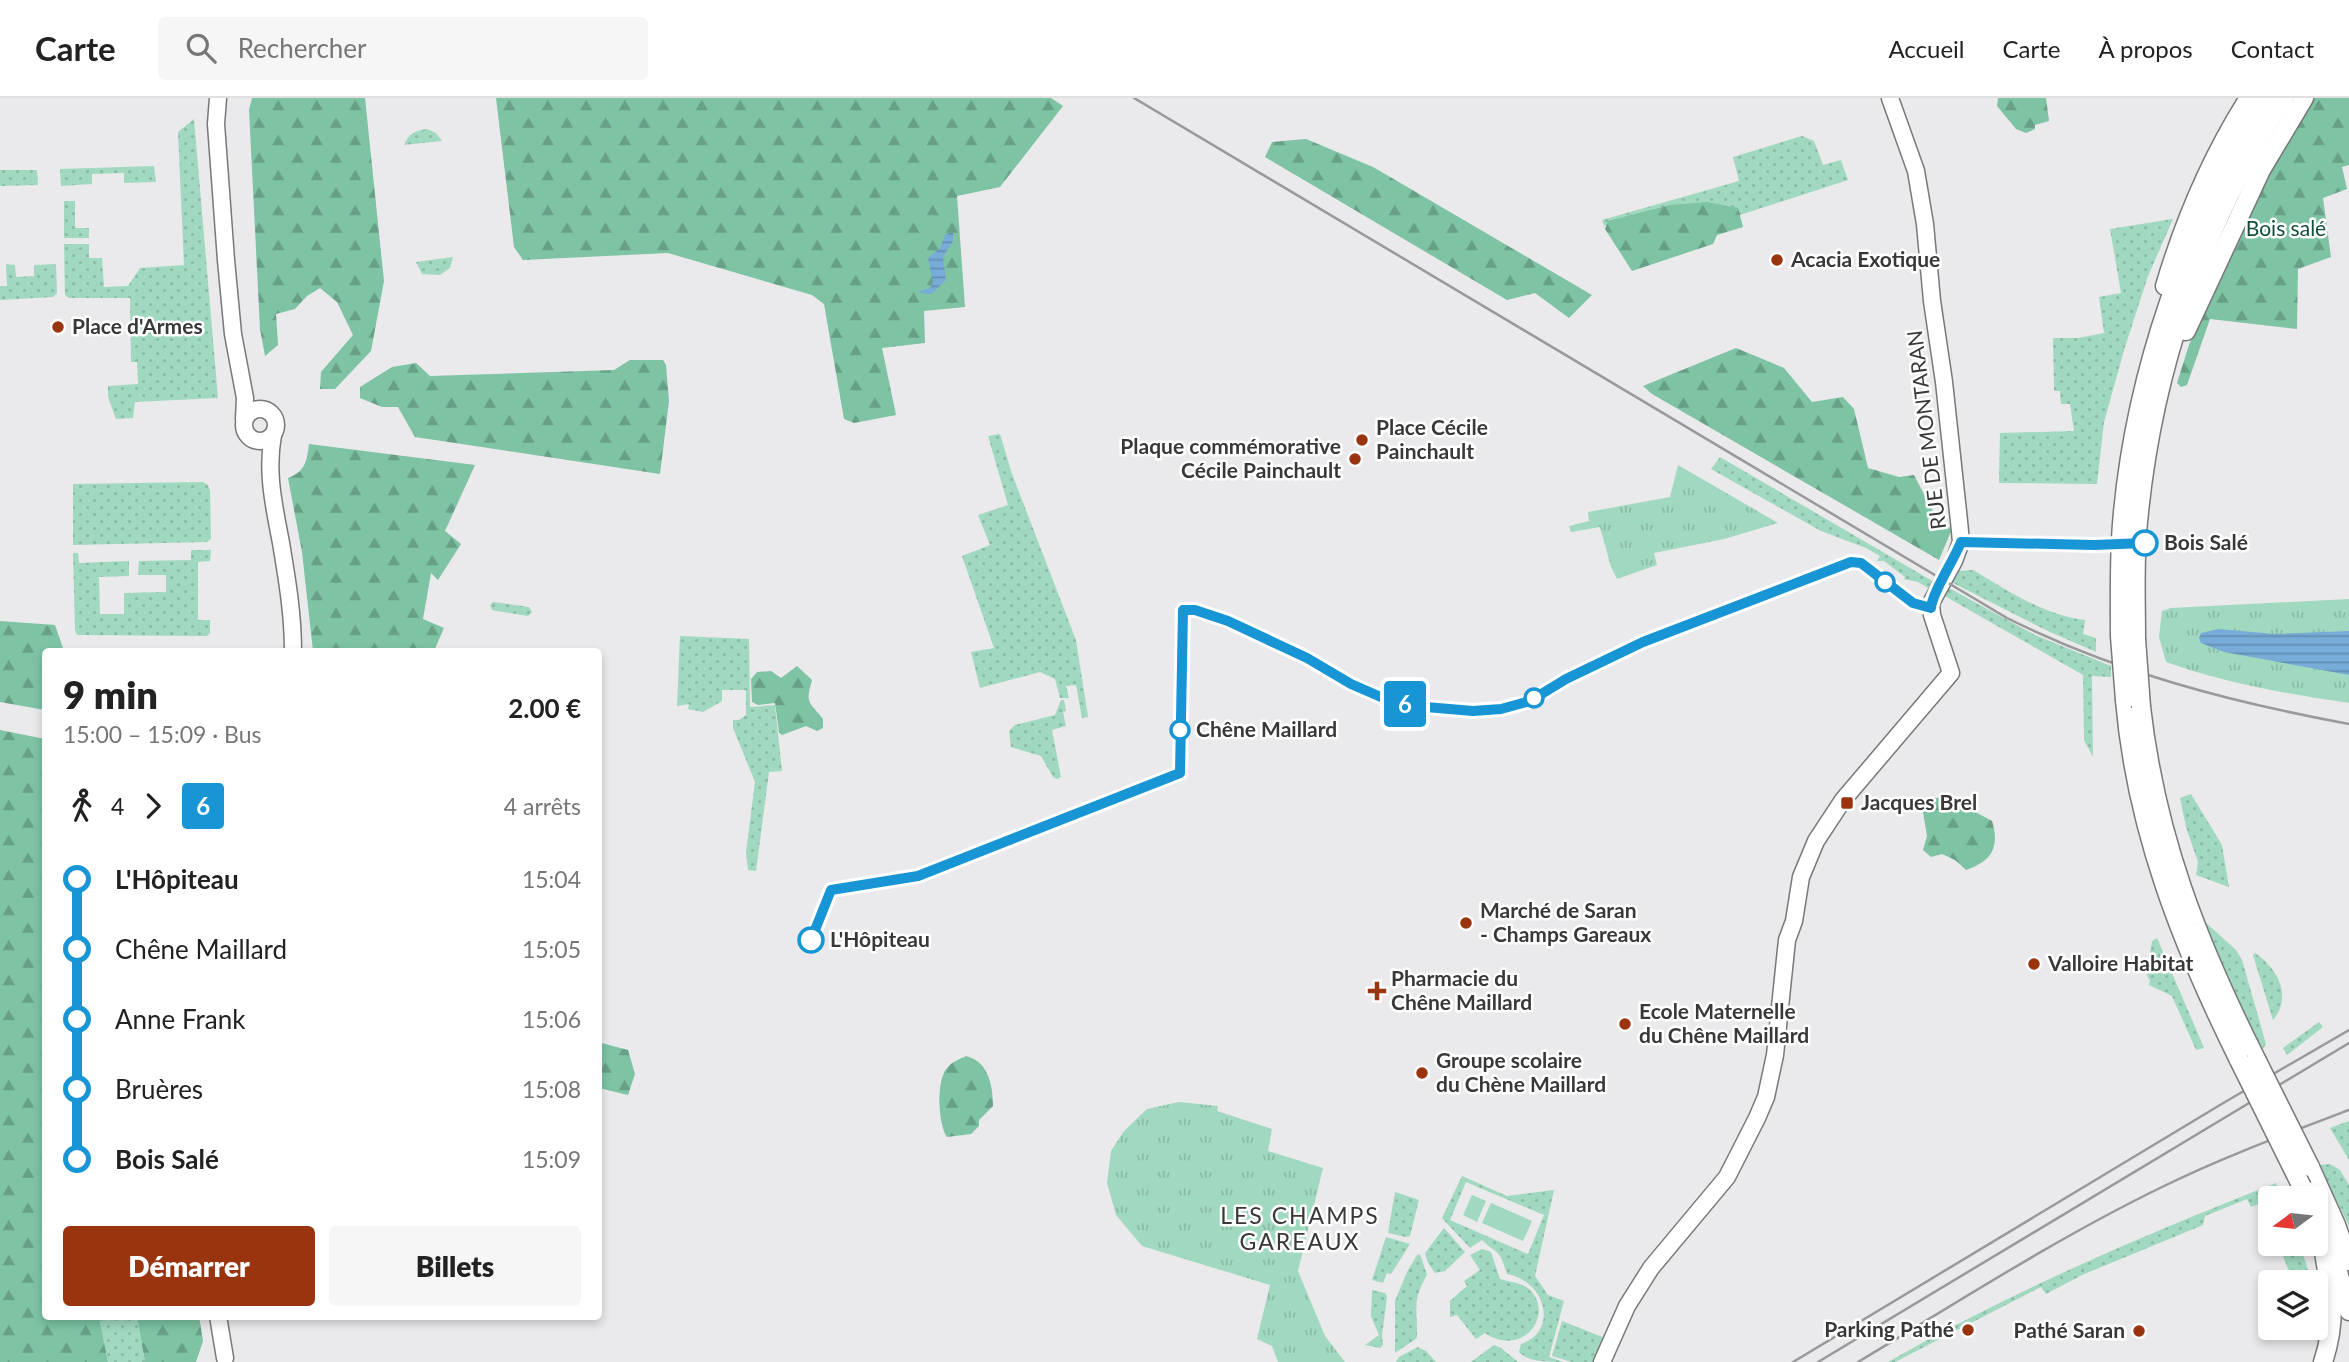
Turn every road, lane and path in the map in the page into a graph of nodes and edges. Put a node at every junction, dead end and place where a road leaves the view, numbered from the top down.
1 (218, 98) edge
2 (1891, 98) edge
3 (2249, 98) edge
4 (2268, 98) edge
5 (2284, 98) edge
6 (2305, 98) edge
7 (237, 355) junction
8 (267, 410) junction
9 (2154, 412) junction
10 (244, 419) junction
11 (273, 435) junction
12 (249, 437) junction
13 (270, 484) junction
14 (2126, 494) junction
15 (2130, 525) junction
16 (293, 648) edge
17 (2133, 704) junction
18 (2247, 1060) junction
19 (2302, 1186) edge
20 (2323, 1256) edge
21 (2349, 1261) edge
22 (2342, 1304) edge
23 (219, 1320) edge
24 (2325, 1354) edge
25 (227, 1361) edge
26 (1602, 1362) edge

1 - 7 street
2 - 26 street, RUE DE MONTARAN
3 - 14 main road
4 - 14 main road
5 - 9 main road
6 - 9 main road
7 - 8 street
7 - 10 street
8 - 10 street
8 - 11 street
9 - 15 main road
10 - 12 street
11 - 12 street
11 - 13 street
12 - 13 street
13 - 16 street
14 - 15 main road
15 - 17 main road, bridge
17 - 18 main road
17 - 18 main road
18 - 19 main road, bridge
18 - 21 main road, bridge
20 - 22 main road
22 - 24 main road
23 - 25 street

